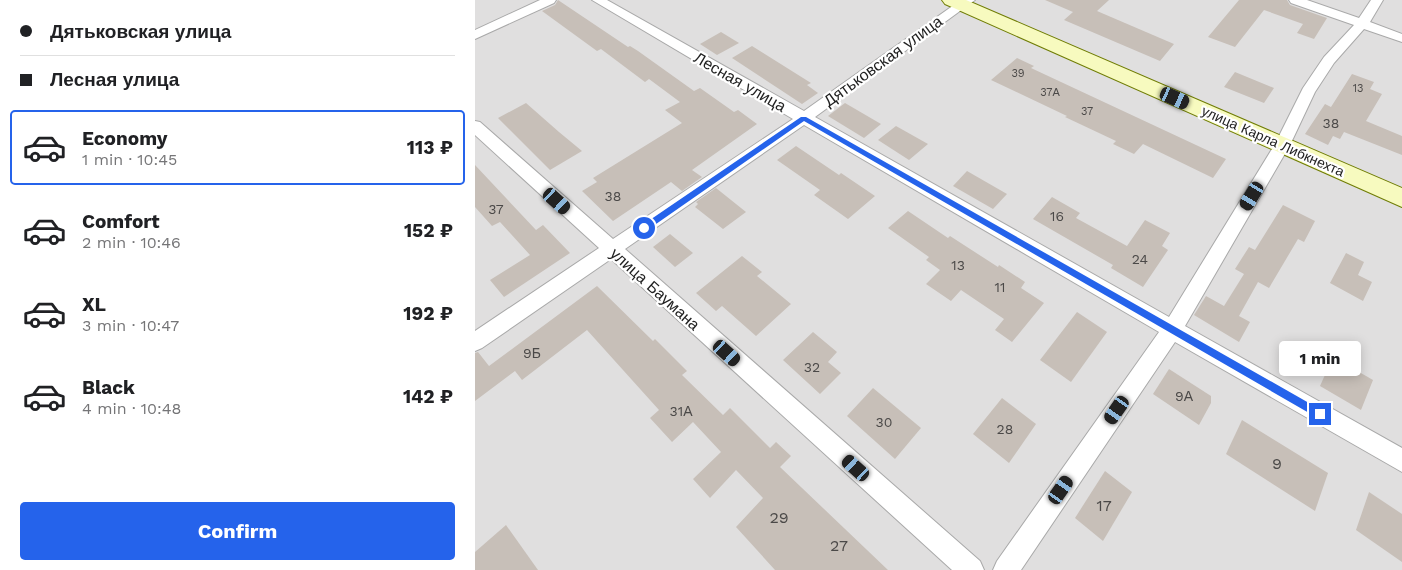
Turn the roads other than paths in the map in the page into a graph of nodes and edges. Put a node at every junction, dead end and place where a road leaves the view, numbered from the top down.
1 (550, 0) edge
2 (598, 0) edge
3 (1295, 0) edge
4 (1377, 0) edge
5 (961, 2) edge
6 (1362, 24) junction
7 (475, 35) edge
8 (1402, 38) edge
9 (804, 118) junction
10 (475, 126) edge
11 (1282, 145) junction
12 (1402, 198) edge
13 (612, 250) junction
14 (1172, 330) junction
15 (475, 342) edge
16 (1402, 461) edge
17 (971, 570) edge
18 (1006, 570) edge

1 - 7 street
2 - 9 street, Лесная улица
3 - 6 street
4 - 6 street
5 - 9 street, Дятьковская улица
5 - 11 street, улица Карла Либкнехта
6 - 8 street
6 - 11 street
9 - 13 street, Дятьковская улица
9 - 14 street, Лесная улица
10 - 13 street, улица Баумана
11 - 12 street, улица Карла Либкнехта
11 - 14 street
13 - 15 street, Дятьковская улица
13 - 17 street, улица Баумана
14 - 16 street, Лесная улица
14 - 18 street

